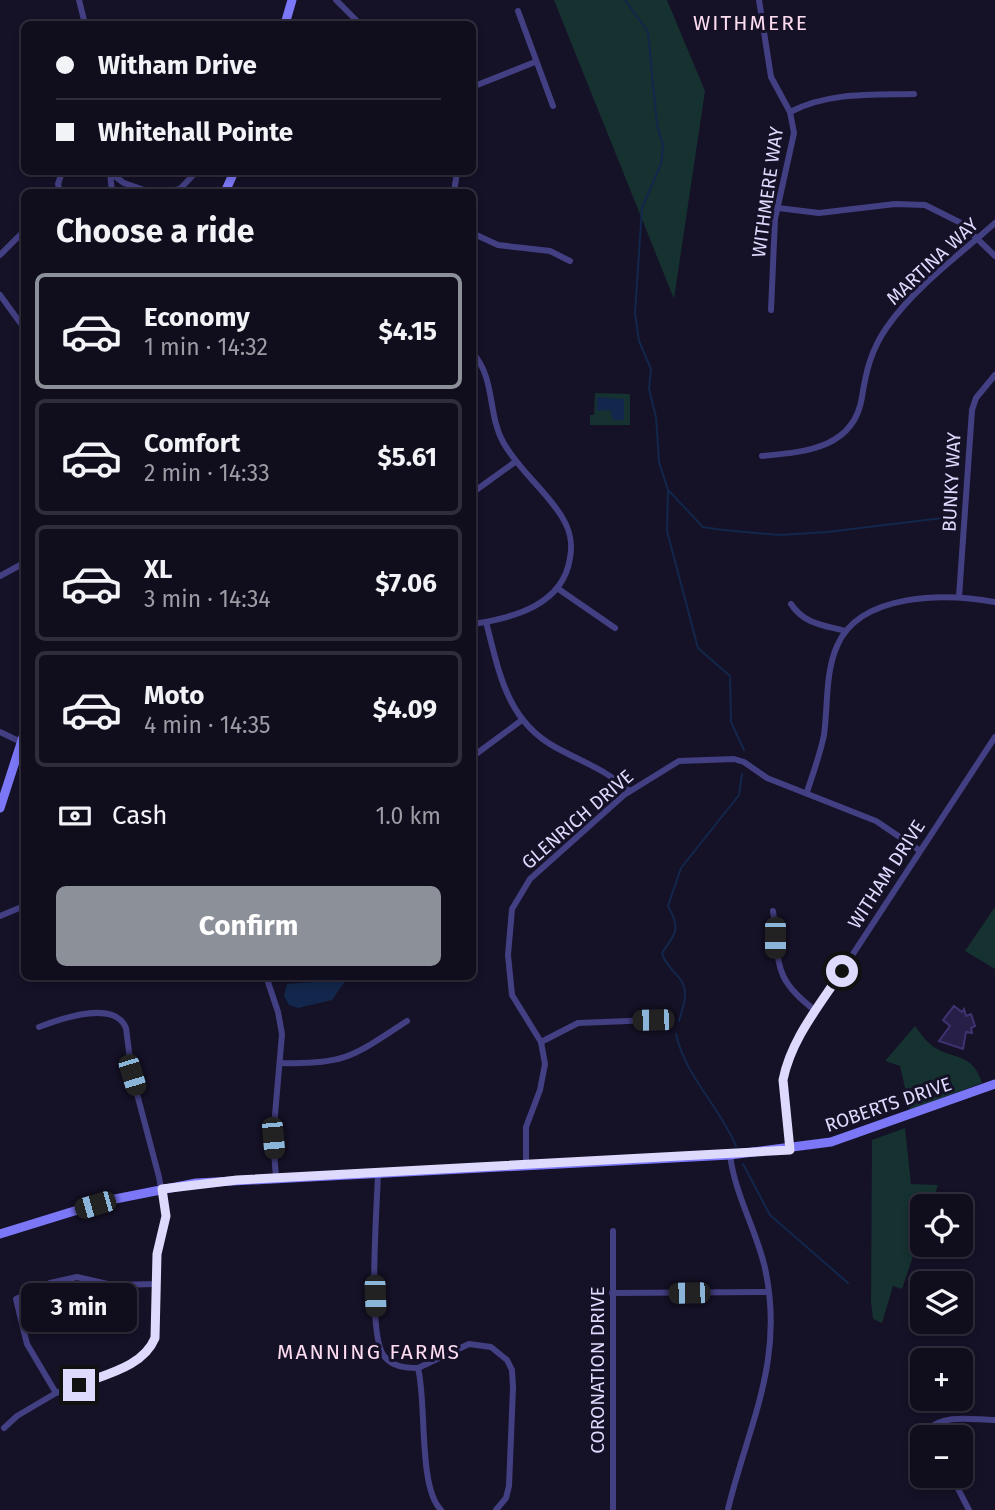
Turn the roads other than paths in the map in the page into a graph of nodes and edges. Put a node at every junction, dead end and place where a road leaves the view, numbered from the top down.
1 (79, 0) edge
2 (292, 0) edge
3 (336, 0) edge
4 (759, 0) edge
5 (518, 11) dead end
6 (84, 21) edge
7 (286, 21) edge
8 (357, 21) edge
9 (536, 62) junction
10 (476, 85) edge
11 (914, 94) dead end
12 (553, 106) dead end
13 (790, 112) junction
14 (61, 175) edge
15 (113, 175) edge
16 (193, 175) edge
17 (58, 184) junction
18 (56, 189) edge
19 (59, 189) edge
20 (141, 189) edge
21 (180, 189) edge
22 (778, 208) junction
23 (995, 223) edge
24 (21, 234) edge
25 (476, 235) edge
26 (978, 239) junction
27 (0, 255) edge
28 (995, 256) edge
29 (570, 261) dead end
30 (0, 295) edge
31 (771, 310) dead end
32 (21, 324) edge
33 (476, 358) edge
34 (995, 375) edge
35 (762, 456) dead end
36 (515, 463) junction
37 (476, 490) edge
38 (21, 566) edge
39 (0, 576) edge
40 (557, 588) junction
41 (959, 597) junction
42 (995, 602) edge
43 (791, 604) dead end
44 (486, 622) junction
45 (476, 623) edge
46 (615, 628) dead end
47 (845, 631) junction
48 (522, 720) junction
49 (0, 732) edge
50 (995, 737) edge
51 (21, 739) edge
52 (21, 746) edge
53 (476, 754) edge
54 (630, 791) junction
55 (807, 792) junction
56 (0, 808) edge
57 (919, 850) junction
58 (21, 907) edge
59 (773, 911) dead end
60 (0, 916) edge
61 (267, 980) edge
62 (816, 1011) junction
63 (653, 1020) dead end
64 (407, 1021) dead end
65 (39, 1027) dead end
66 (541, 1042) junction
67 (280, 1063) junction
68 (995, 1084) edge
69 (790, 1150) junction
70 (730, 1155) junction
71 (526, 1166) junction
72 (378, 1174) junction
73 (276, 1178) junction
74 (161, 1186) junction
75 (612, 1231) dead end
76 (0, 1234) edge
77 (157, 1284) junction
78 (768, 1292) junction
79 (612, 1293) junction
80 (418, 1368) junction
81 (56, 1393) junction
82 (995, 1420) edge
83 (935, 1425) edge
84 (4, 1428) dead end
85 (958, 1488) edge
86 (728, 1509) edge
87 (441, 1510) edge
88 (496, 1510) edge
89 (613, 1510) edge
90 (970, 1510) edge

1 - 6 street
2 - 7 street
3 - 8 street
4 - 13 street, WITHMERE WAY
5 - 9 street
9 - 10 street
9 - 12 street
11 - 13 street
13 - 22 street, WITHMERE WAY
14 - 17 street
15 - 20 street
16 - 21 street
17 - 18 street
17 - 19 street
22 - 26 street
22 - 31 street, WITHMERE WAY
23 - 26 street, MARTINA WAY
24 - 27 street
25 - 29 street
26 - 28 street
26 - 35 street, MARTINA WAY
30 - 32 street
33 - 36 street
34 - 41 street, BUNKY WAY
36 - 37 street
36 - 40 street
38 - 39 street
40 - 44 street
40 - 46 street
41 - 42 street
41 - 47 street
43 - 47 street
44 - 45 street
44 - 48 street
47 - 55 street
48 - 53 street
48 - 54 street
49 - 51 street
50 - 57 street, WITHAM DRIVE
52 - 56 street
54 - 55 street, GLENRICH DRIVE
54 - 66 street, GLENRICH DRIVE
55 - 57 street, GLENRICH DRIVE
57 - 62 street, WITHAM DRIVE
58 - 60 street
59 - 62 street
61 - 67 street
62 - 69 street, WITHAM DRIVE
63 - 66 street
64 - 67 street
65 - 74 street
66 - 71 street, GLENRICH DRIVE
67 - 73 street
68 - 69 street, ROBERTS DRIVE
69 - 70 street, ROBERTS DRIVE
70 - 71 street, ROBERTS DRIVE
70 - 78 street
71 - 72 street, ROBERTS DRIVE
72 - 73 street, ROBERTS DRIVE
72 - 80 street
73 - 74 street, ROBERTS DRIVE
74 - 76 street, ROBERTS DRIVE
74 - 77 street
75 - 79 street, CORONATION DRIVE
77 - 81 street
77 - 81 street
78 - 79 street
78 - 86 street
79 - 89 street, CORONATION DRIVE
80 - 87 street
80 - 88 street
81 - 84 street
82 - 83 street
85 - 90 street

